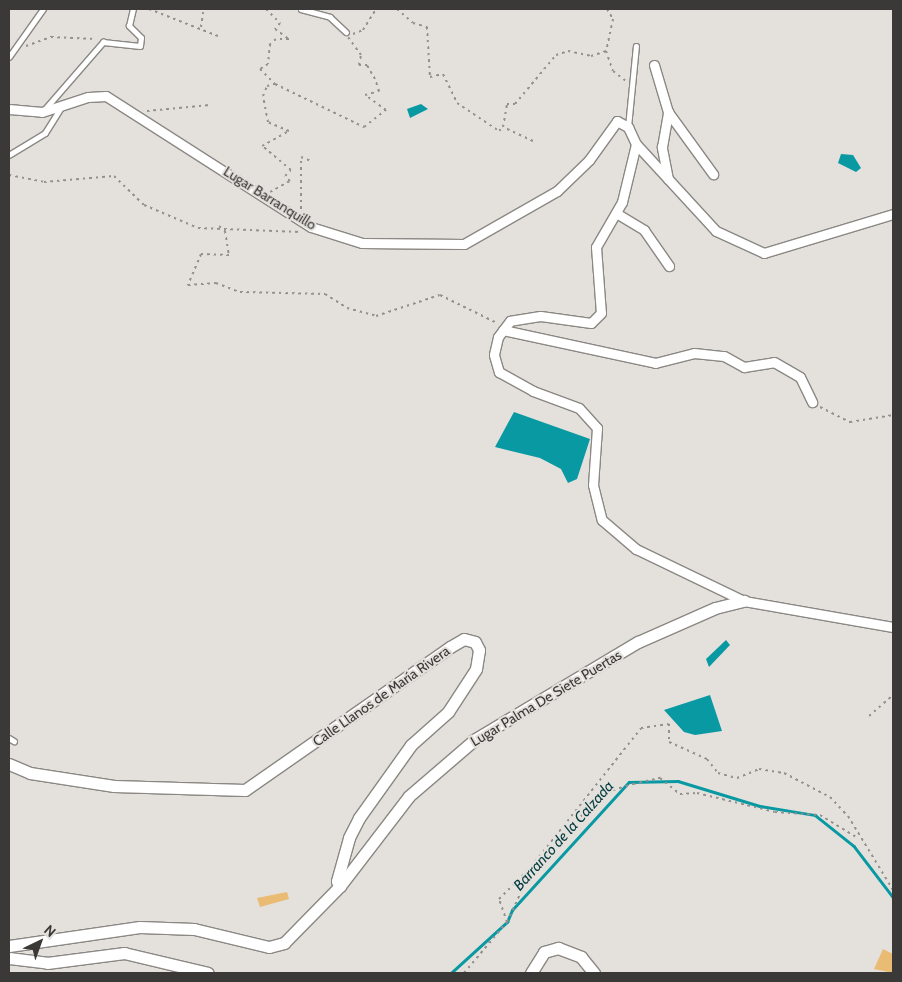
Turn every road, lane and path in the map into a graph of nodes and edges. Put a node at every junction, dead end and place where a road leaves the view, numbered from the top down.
1 (43, 9) edge
2 (133, 9) edge
3 (149, 9) edge
4 (266, 9) edge
5 (301, 9) edge
6 (376, 9) edge
7 (398, 9) edge
8 (607, 9) edge
9 (203, 12) dead end
10 (201, 28) junction
11 (346, 32) junction
12 (218, 36) dead end
13 (103, 42) junction
14 (636, 46) dead end
15 (14, 51) junction
16 (606, 51) junction
17 (9, 57) edge
18 (654, 65) dead end
19 (275, 84) junction
20 (635, 87) junction
21 (210, 105) dead end
22 (62, 106) junction
23 (9, 109) edge
24 (42, 112) junction
25 (668, 112) junction
26 (130, 113) junction
27 (503, 127) junction
28 (628, 127) junction
29 (533, 140) dead end
30 (636, 144) junction
31 (9, 155) edge
32 (311, 161) dead end
33 (712, 174) dead end
34 (9, 175) edge
35 (669, 184) junction
36 (266, 194) junction
37 (616, 213) junction
38 (893, 214) edge
39 (295, 217) junction
40 (219, 226) junction
41 (311, 227) junction
42 (669, 266) dead end
43 (504, 329) junction
44 (812, 402) joint
45 (893, 415) edge
46 (744, 602) junction
47 (893, 627) edge
48 (893, 695) edge
49 (869, 716) dead end
50 (9, 738) edge
51 (14, 741) dead end
52 (9, 764) edge
53 (860, 839) junction
54 (340, 886) junction
55 (893, 890) edge
56 (507, 922) junction
57 (9, 946) edge
58 (9, 958) edge
59 (208, 973) edge
60 (464, 973) edge
61 (531, 973) edge
62 (594, 973) edge

1 - 15 lane
2 - 13 lane
3 - 10 path
4 - 19 path
5 - 11 lane
6 - 11 path
7 - 27 path
8 - 16 path
9 - 10 path
10 - 12 path
11 - 19 path
13 - 15 path
13 - 24 lane
14 - 20 lane
15 - 17 lane
16 - 20 path
16 - 27 path
18 - 25 street
19 - 36 path
20 - 28 lane
21 - 26 path
22 - 24 street, Lugar Barranquillo
22 - 26 street, Lugar Barranquillo
22 - 31 lane
23 - 24 street
25 - 33 street
25 - 35 street
26 - 36 street, Lugar Barranquillo
27 - 29 path
28 - 30 street
28 - 41 street, Lugar Barranquillo
30 - 35 street
30 - 37 street
32 - 39 path
34 - 40 path
35 - 38 street
36 - 39 street, Lugar Barranquillo
37 - 42 street
37 - 43 street
39 - 41 street, Lugar Barranquillo
40 - 41 path
40 - 43 path
43 - 44 street
43 - 46 street
44 - 45 path
46 - 47 street, Lugar Palma De Siete Puertas
46 - 54 street, Lugar Palma De Siete Puertas
48 - 49 path
50 - 51 lane
52 - 54 street, Calle Llanos de María Rivera
53 - 55 path
53 - 56 path
53 - 56 path
54 - 57 street, Lugar Palma De Siete Puertas
56 - 60 path
58 - 59 street
61 - 62 street

